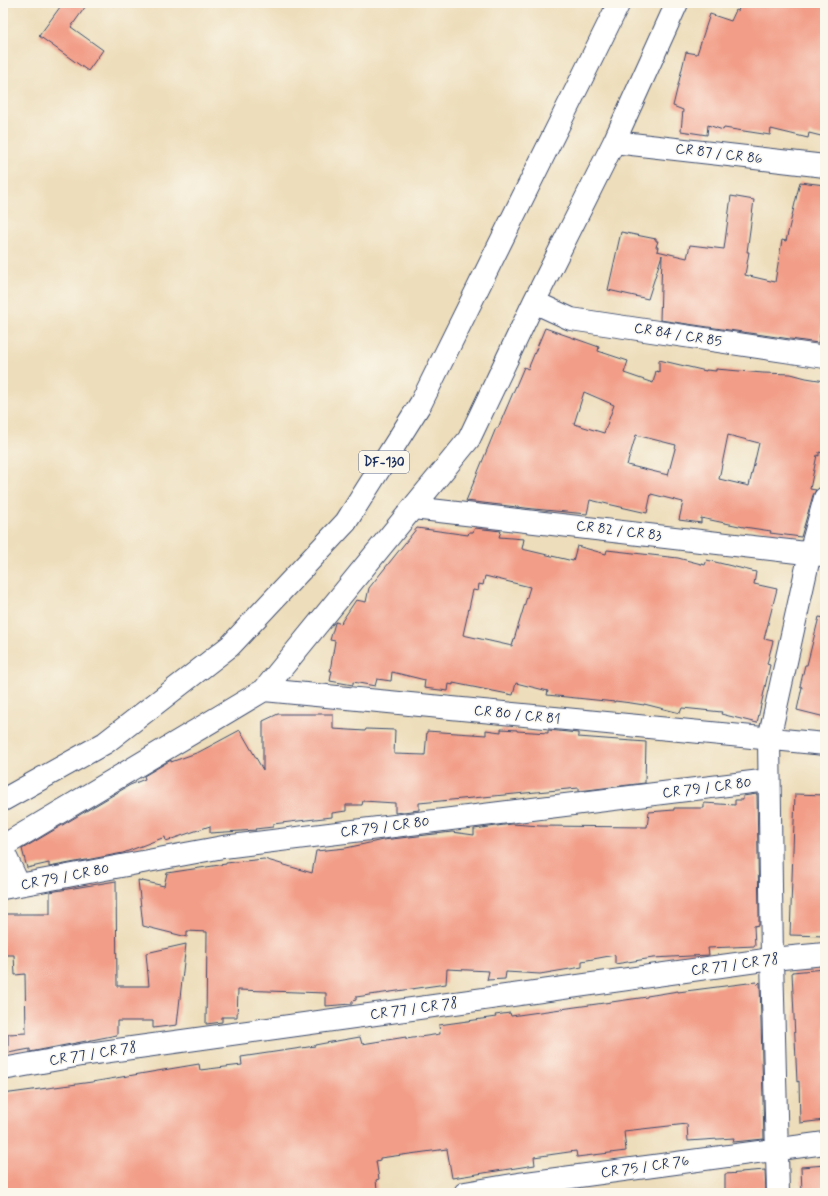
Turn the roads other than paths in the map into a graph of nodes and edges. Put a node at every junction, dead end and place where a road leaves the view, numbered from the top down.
1 (619, 3) edge
2 (677, 3) edge
3 (614, 142) junction
4 (825, 166) edge
5 (534, 302) junction
6 (825, 357) edge
7 (825, 498) edge
8 (413, 508) junction
9 (817, 554) edge
10 (264, 690) junction
11 (769, 740) junction
12 (825, 744) edge
13 (769, 780) junction
14 (3, 800) edge
15 (3, 846) edge
16 (3, 851) edge
17 (11, 887) edge
18 (825, 954) edge
19 (772, 959) junction
20 (3, 1069) edge
21 (825, 1142) edge
22 (777, 1149) junction
23 (465, 1193) edge
24 (778, 1193) edge

1 - 14 street, DF-130
2 - 3 street
3 - 4 street, CR 87 / CR 86
3 - 5 street
5 - 6 street, CR 84 / CR 85
5 - 8 street
7 - 9 street
8 - 9 street, CR 82 / CR 83
8 - 10 street
9 - 11 street
10 - 11 street, CR 80 / CR 81
10 - 15 street
11 - 12 street, CR 80 / CR 81
11 - 13 street
13 - 17 street, CR 79 / CR 80
13 - 19 street
16 - 17 street
18 - 19 street, CR 77 / CR 78
19 - 20 street, CR 77 / CR 78
19 - 22 street
21 - 22 street, CR 75 / CR 76
22 - 23 street, CR 75 / CR 76
22 - 24 street

